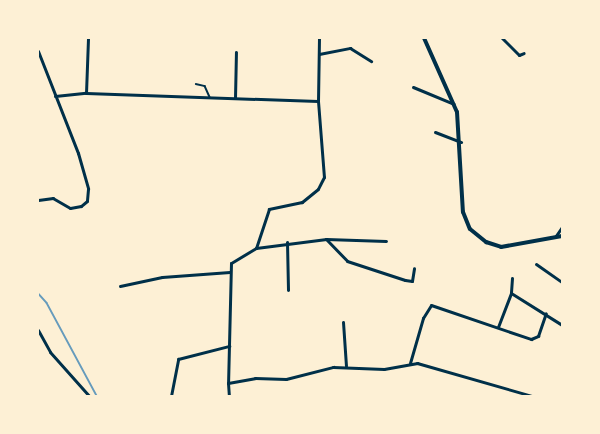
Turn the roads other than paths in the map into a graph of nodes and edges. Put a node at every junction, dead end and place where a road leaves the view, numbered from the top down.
1 (88, 38) edge
2 (319, 38) edge
3 (424, 38) edge
4 (502, 38) edge
5 (38, 52) edge
6 (236, 52) dead end
7 (524, 53) dead end
8 (319, 54) junction
9 (371, 61) dead end
10 (43, 65) junction
11 (38, 67) edge
12 (196, 84) dead end
13 (413, 87) dead end
14 (86, 93) junction
15 (55, 96) junction
16 (210, 97) junction
17 (235, 98) junction
18 (318, 101) junction
19 (454, 104) junction
20 (435, 132) dead end
21 (461, 142) junction
22 (38, 200) edge
23 (562, 227) edge
24 (562, 236) edge
25 (555, 238) junction
26 (326, 239) junction
27 (386, 241) dead end
28 (287, 242) junction
29 (256, 248) junction
30 (536, 264) dead end
31 (414, 268) dead end
32 (230, 272) junction
33 (512, 278) dead end
34 (562, 282) edge
35 (120, 286) dead end
36 (288, 290) dead end
37 (511, 293) junction
38 (546, 313) junction
39 (343, 322) dead end
40 (562, 326) edge
41 (498, 327) junction
42 (38, 330) edge
43 (229, 346) junction
44 (410, 363) junction
45 (346, 366) junction
46 (228, 383) junction
47 (89, 396) edge
48 (171, 396) edge
49 (229, 396) edge
50 (532, 396) edge

1 - 14 street
2 - 8 street
3 - 19 street
4 - 7 street
5 - 10 street
6 - 17 street
8 - 9 street
8 - 18 street
10 - 11 street
10 - 15 street
12 - 16 lane
13 - 19 street
14 - 15 street
14 - 16 street
15 - 22 street
16 - 17 street
17 - 18 street
18 - 29 street
19 - 21 street
20 - 21 street
21 - 25 street
23 - 25 street
24 - 25 street
26 - 27 street
26 - 28 street
26 - 31 street
28 - 29 street
28 - 36 street
29 - 32 street
30 - 34 street
32 - 35 street
32 - 43 street
33 - 37 street
37 - 38 street
37 - 41 street
38 - 40 street
38 - 41 street
39 - 45 street
41 - 44 street
42 - 47 street
43 - 46 street
43 - 48 street
44 - 45 street
44 - 50 street
45 - 46 street
46 - 49 street

